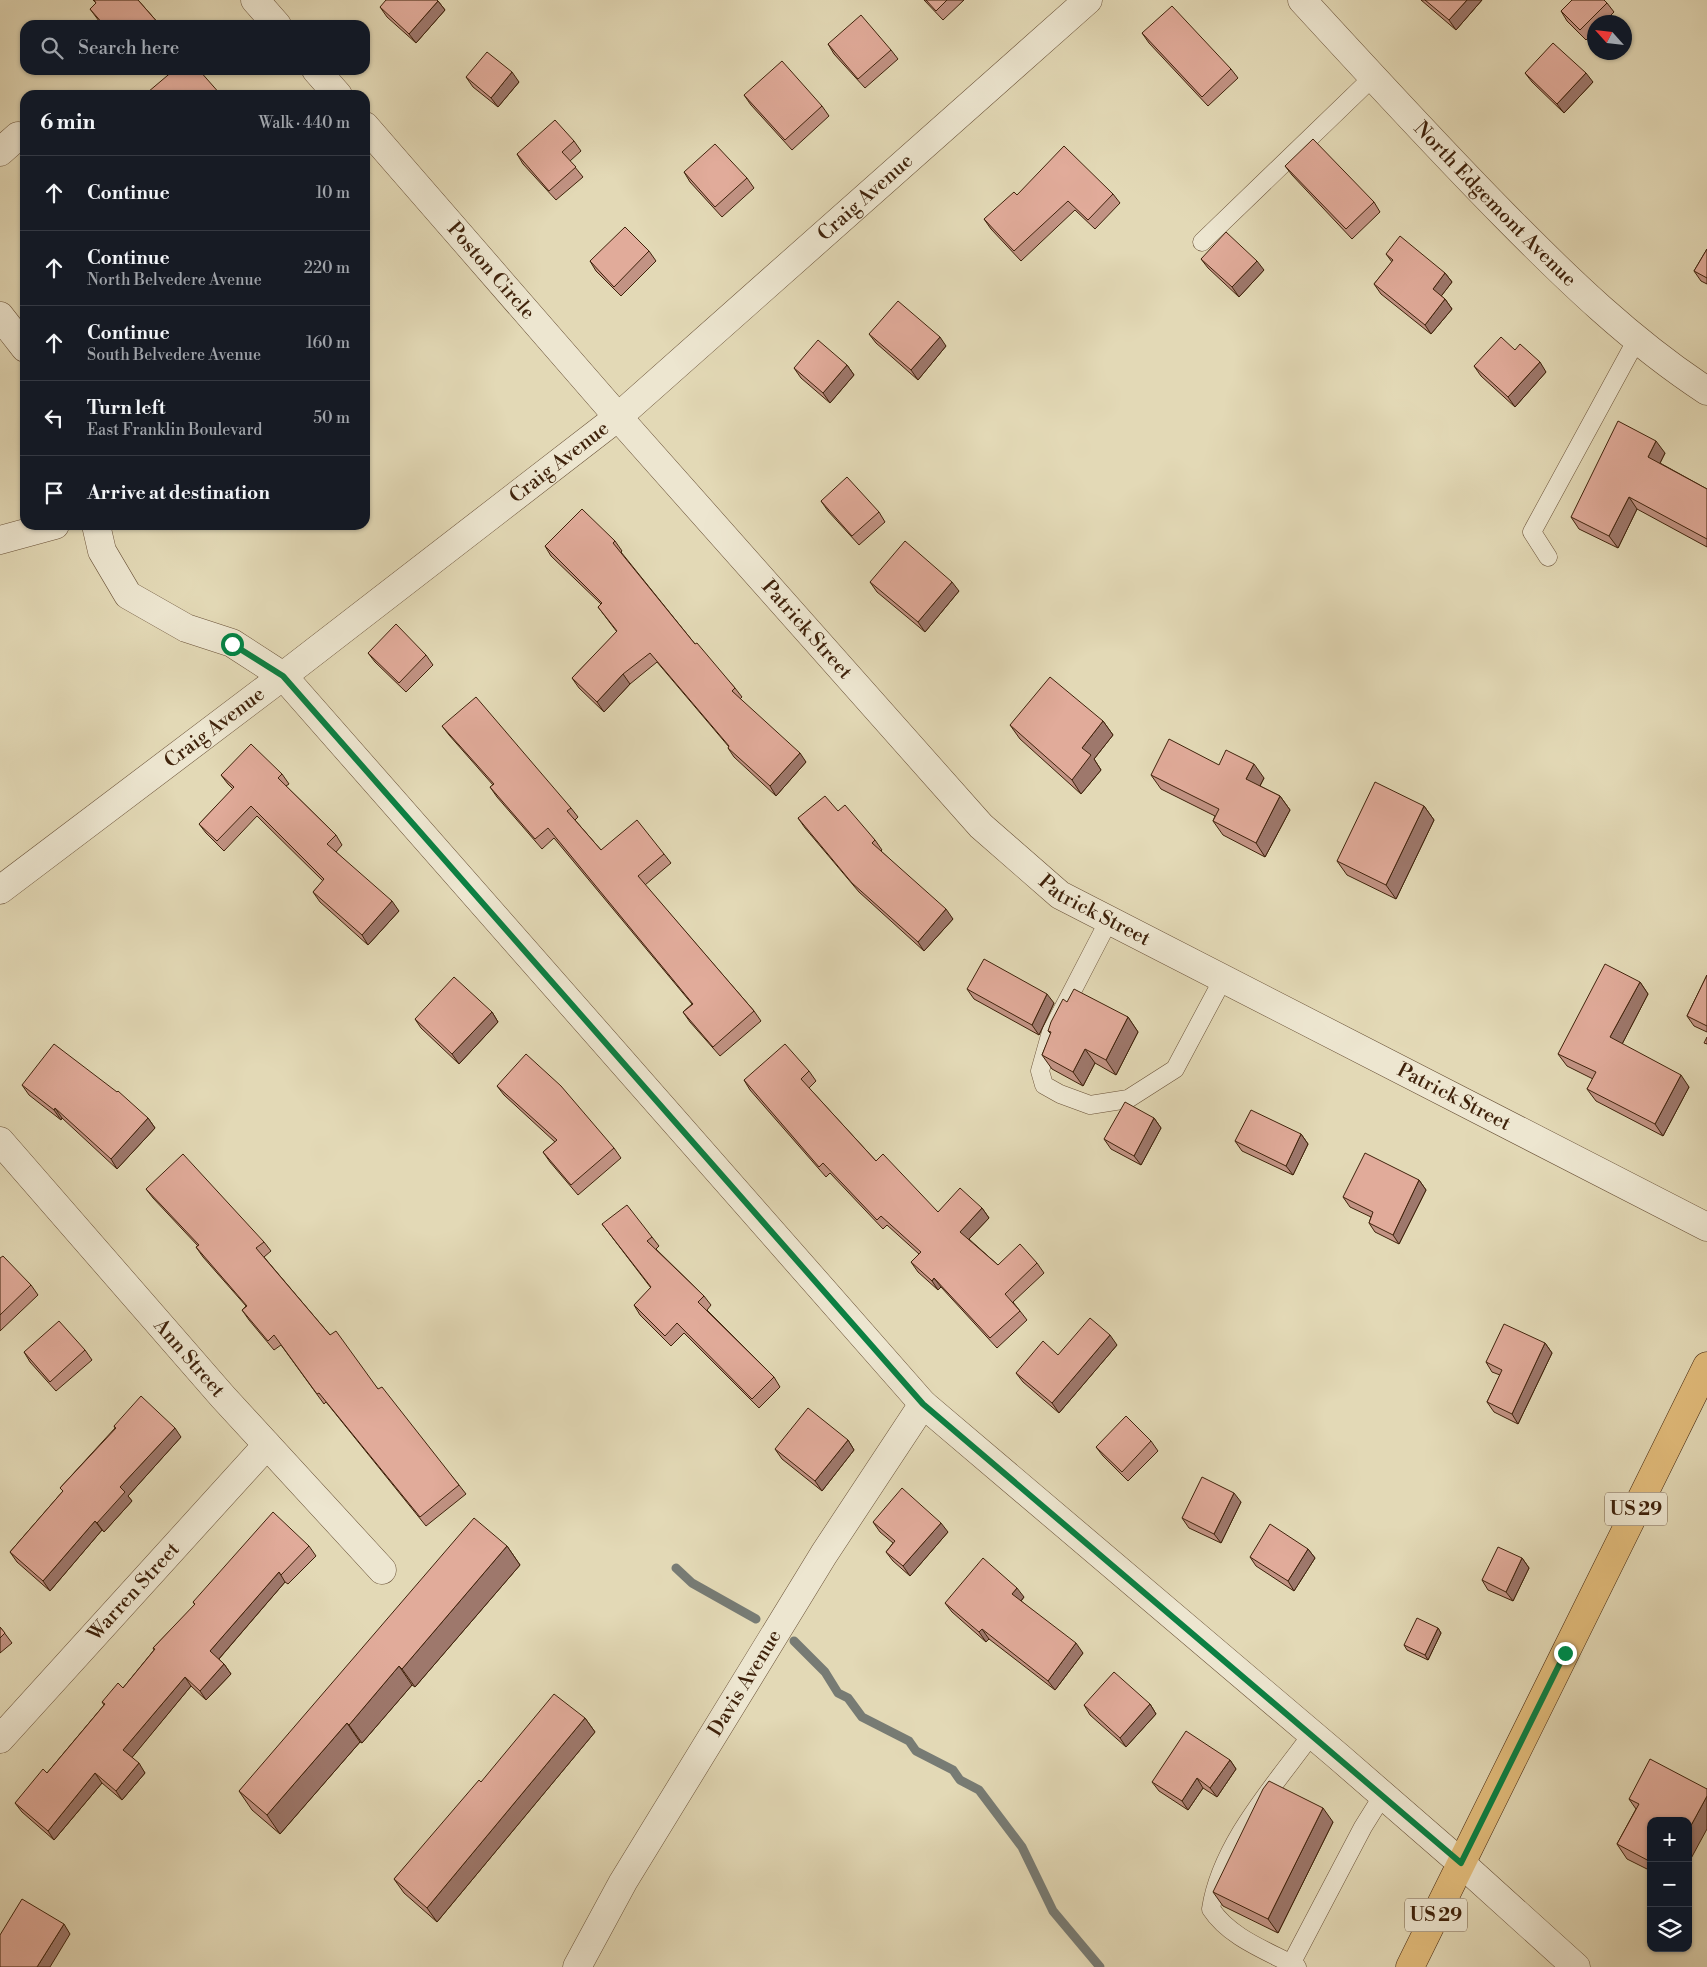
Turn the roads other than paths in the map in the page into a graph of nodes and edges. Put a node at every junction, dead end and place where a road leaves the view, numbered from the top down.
1 (255, 0) edge
2 (1088, 0) edge
3 (1302, 0) edge
4 (273, 20) edge
5 (320, 75) edge
6 (1373, 77) junction
7 (334, 90) edge
8 (370, 132) edge
9 (1202, 242) dead end
10 (0, 316) edge
11 (1637, 339) junction
12 (20, 342) edge
13 (1707, 391) edge
14 (618, 417) junction
15 (37, 530) edge
16 (97, 530) edge
17 (0, 540) edge
18 (1548, 557) dead end
19 (283, 676) junction
20 (0, 890) edge
21 (1109, 920) junction
22 (1223, 979) junction
23 (0, 1141) edge
24 (1707, 1227) edge
25 (1707, 1366) edge
26 (923, 1404) junction
27 (267, 1445) junction
28 (382, 1570) dead end
29 (1312, 1734) junction
30 (0, 1739) edge
31 (1383, 1795) junction
32 (1461, 1863) junction
33 (1294, 1965) edge
34 (577, 1967) edge
35 (1410, 1967) edge
36 (1576, 1967) edge

1 - 4 street
2 - 14 street, Craig Avenue
3 - 6 street, North Edgemont Avenue
5 - 7 street
6 - 9 lane
6 - 11 street, North Edgemont Avenue
8 - 14 street, Poston Circle
10 - 12 street
11 - 13 street, North Edgemont Avenue
11 - 18 lane
14 - 19 street, Craig Avenue
14 - 21 street, Patrick Street
15 - 17 street
16 - 19 street
19 - 20 street, Craig Avenue
19 - 26 street
21 - 22 street, Patrick Street
21 - 22 lane
22 - 24 street, Patrick Street
23 - 27 street, Ann Street
25 - 32 main road, US 29
26 - 29 street
26 - 34 street, Davis Avenue
27 - 28 street, Ann Street
27 - 30 street, Warren Street
29 - 31 street
29 - 33 lane
31 - 32 street
31 - 33 lane
32 - 35 main road, US 29
32 - 36 street

